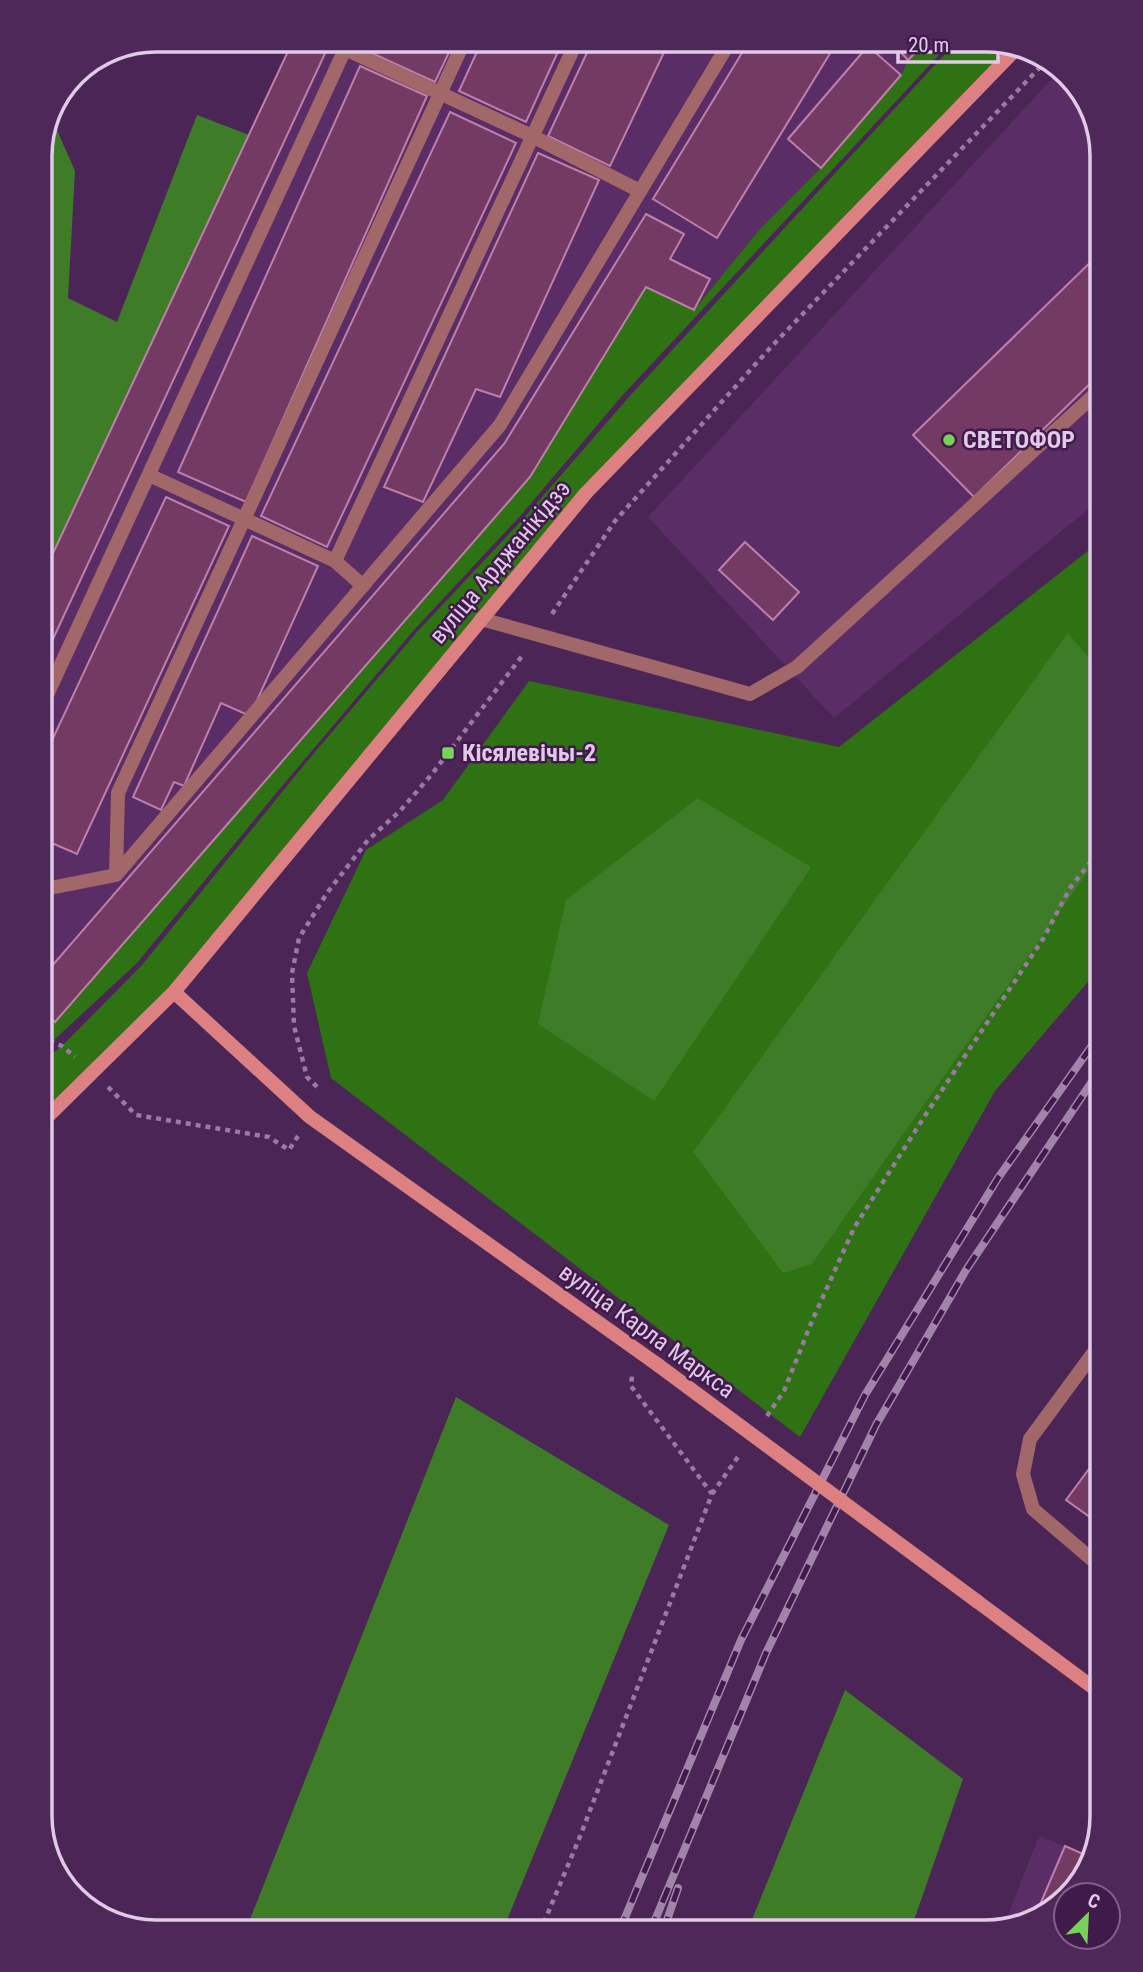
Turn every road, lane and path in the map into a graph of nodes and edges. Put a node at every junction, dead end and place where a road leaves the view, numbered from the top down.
1 (344, 52) edge
2 (355, 52) edge
3 (459, 52) edge
4 (571, 52) edge
5 (723, 53) edge
6 (1010, 55) edge
7 (1040, 67) edge
8 (440, 93) junction
9 (532, 136) junction
10 (640, 191) junction
11 (1090, 399) edge
12 (149, 475) junction
13 (244, 520) junction
14 (335, 561) junction
15 (363, 586) junction
16 (481, 620) junction
17 (538, 635) junction
18 (53, 682) edge
19 (1090, 863) edge
20 (116, 875) junction
21 (53, 888) edge
22 (174, 992) junction
23 (52, 1042) edge
24 (93, 1073) junction
25 (52, 1112) edge
26 (310, 1117) junction
27 (633, 1349) junction
28 (1090, 1358) edge
29 (760, 1426) dead end
30 (744, 1448) dead end
31 (712, 1494) junction
32 (1090, 1558) edge
33 (1090, 1685) edge
34 (545, 1919) edge

1 - 12 street
2 - 8 street
3 - 8 street
4 - 9 street
5 - 10 street
6 - 16 main road, вуліца Арджанікідзэ
7 - 17 path
8 - 9 street
8 - 13 street
9 - 10 street
9 - 14 street
10 - 15 street
11 - 17 street
12 - 13 street
12 - 18 street
13 - 14 street
13 - 20 street
14 - 15 street
15 - 20 street
16 - 17 street
16 - 22 main road, вуліца Арджанікідзэ
17 - 26 path
19 - 29 path
20 - 21 street
22 - 24 main road, вуліца Арджанікідзэ
22 - 26 main road, вуліца Карла Маркса
23 - 24 path
24 - 25 main road, вуліца Арджанікідзэ
24 - 26 path
26 - 27 main road, вуліца Карла Маркса
27 - 31 path
27 - 33 main road, вуліца Карла Маркса, bridge
28 - 32 street
30 - 31 path
31 - 34 path

